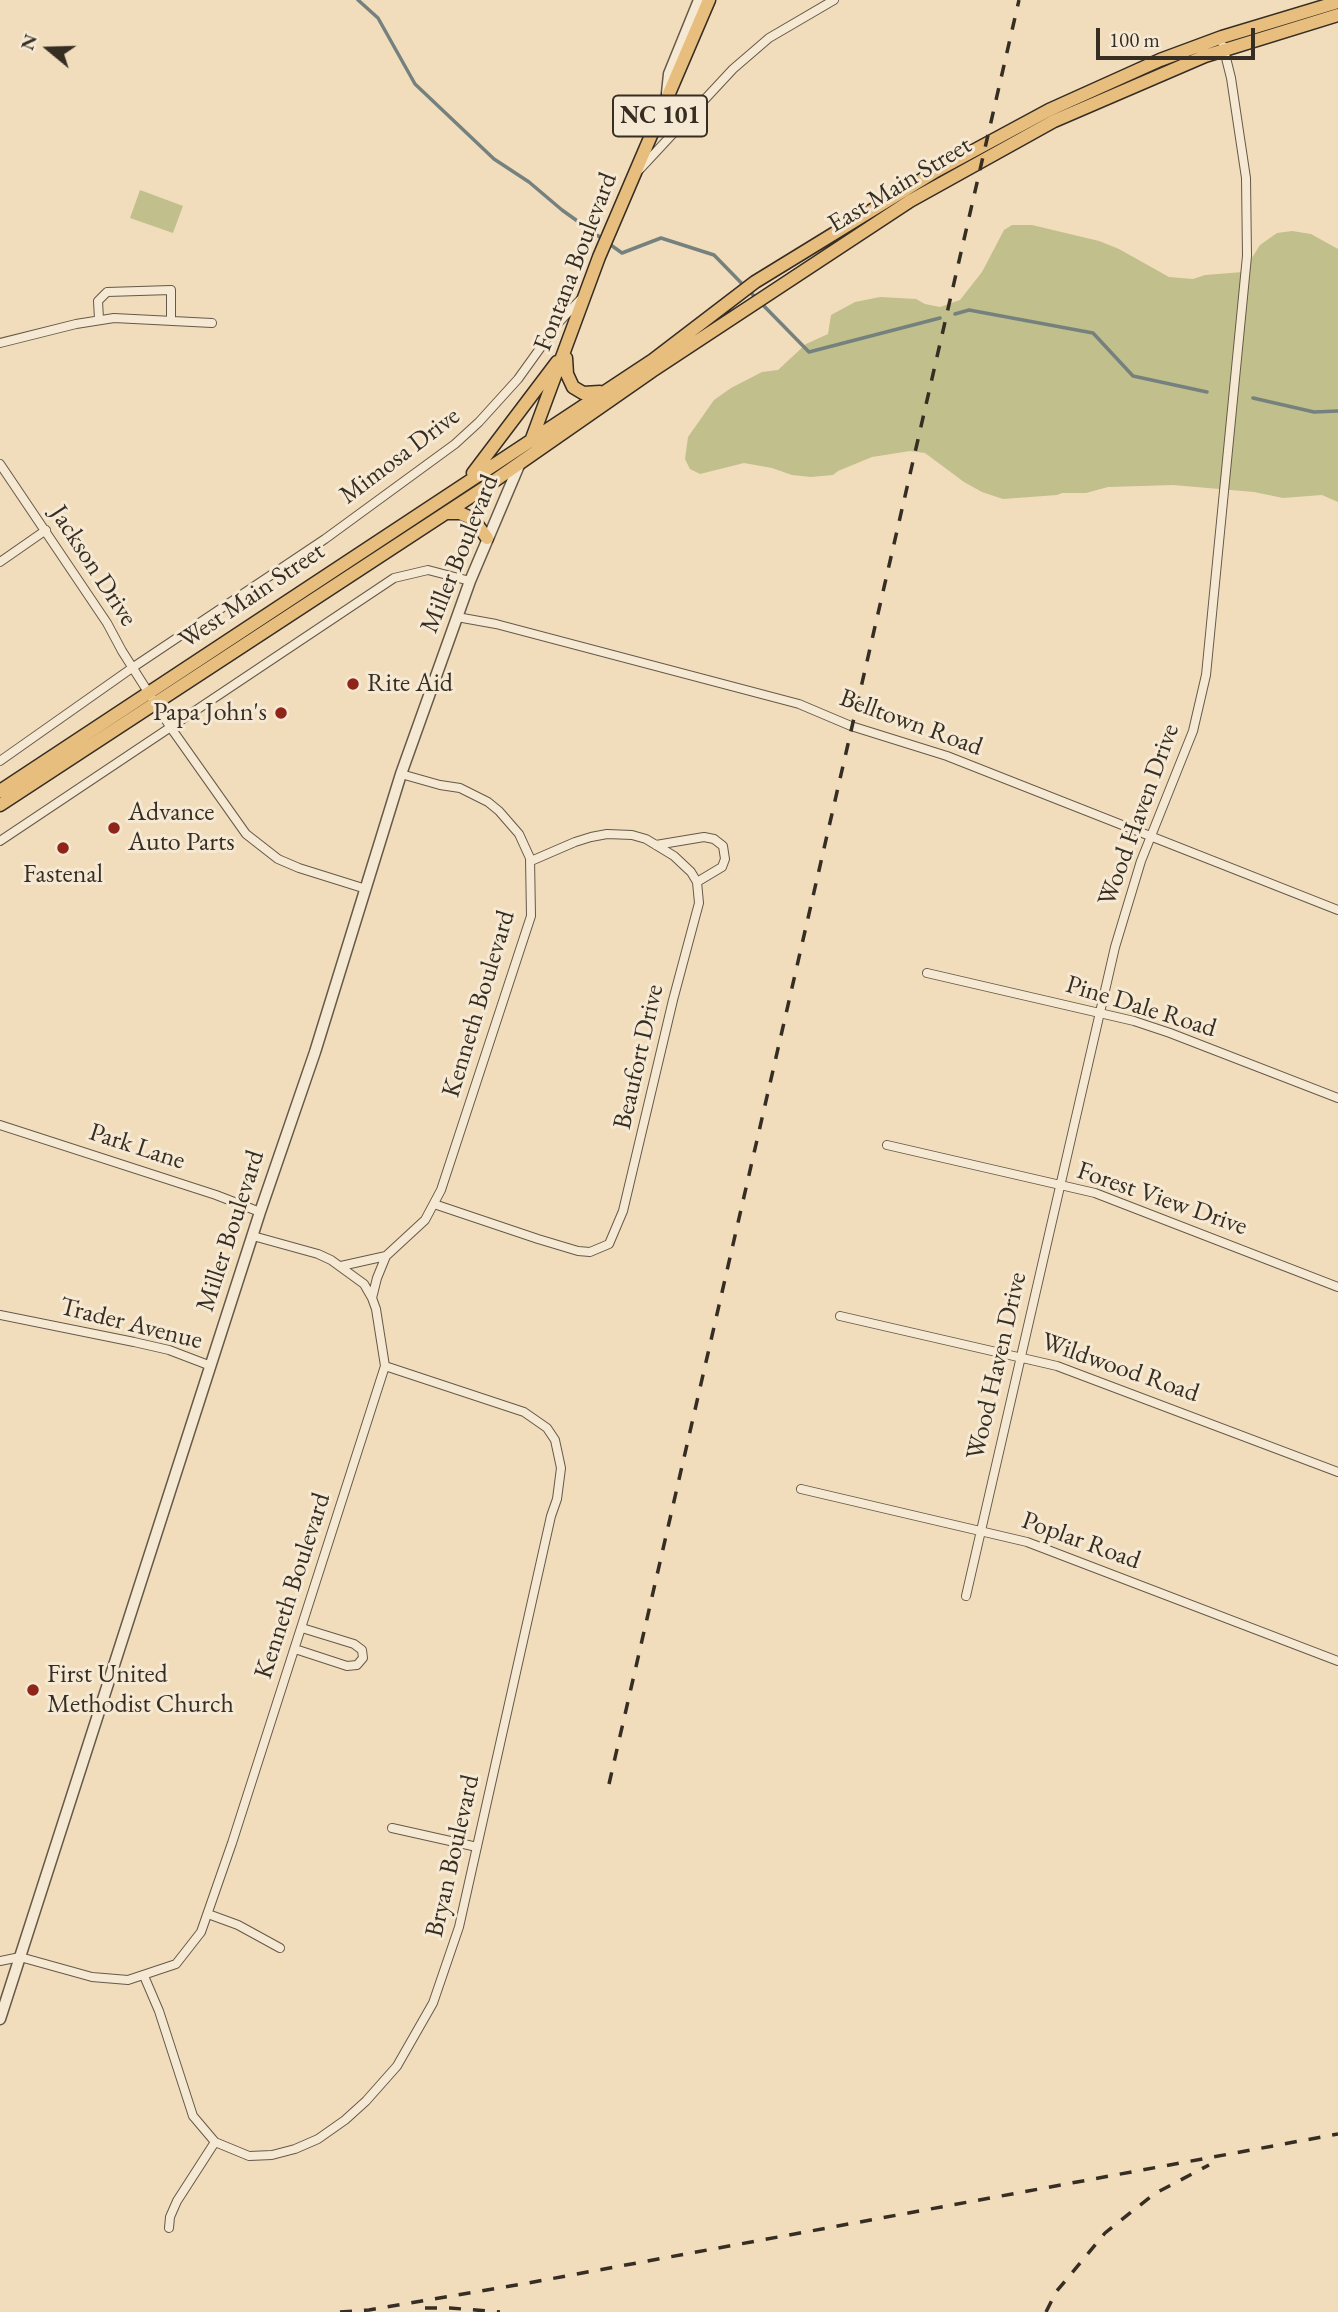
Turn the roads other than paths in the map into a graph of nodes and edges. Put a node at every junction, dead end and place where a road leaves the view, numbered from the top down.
1 (699, 0) edge
2 (709, 0) edge
3 (834, 0) edge
4 (1313, 0) edge
5 (1338, 2) edge
6 (1299, 12) junction
7 (1338, 15) edge
8 (1222, 37) junction
9 (1224, 50) junction
10 (665, 105) junction
11 (634, 174) junction
12 (586, 292) junction
13 (99, 320) junction
14 (170, 320) junction
15 (212, 323) dead end
16 (0, 343) edge
17 (567, 347) junction
18 (605, 391) junction
19 (531, 441) junction
20 (520, 463) junction
21 (0, 464) edge
22 (467, 481) junction
23 (445, 513) junction
24 (46, 530) junction
25 (488, 538) junction
26 (0, 562) edge
27 (470, 581) junction
28 (457, 617) junction
29 (132, 668) junction
30 (151, 697) junction
31 (171, 728) junction
32 (0, 761) edge
33 (401, 774) junction
34 (0, 791) edge
35 (0, 805) edge
36 (1151, 836) junction
37 (0, 841) edge
38 (656, 845) junction
39 (531, 861) junction
40 (696, 883) junction
41 (366, 889) junction
42 (1338, 910) edge
43 (927, 973) dead end
44 (1101, 1013) junction
45 (1338, 1098) edge
46 (0, 1125) edge
47 (887, 1144) dead end
48 (1060, 1186) junction
49 (434, 1204) junction
50 (260, 1212) junction
51 (253, 1236) junction
52 (386, 1256) junction
53 (341, 1266) junction
54 (1338, 1287) edge
55 (372, 1298) junction
56 (0, 1315) edge
57 (840, 1316) dead end
58 (1021, 1356) junction
59 (211, 1366) junction
60 (385, 1366) junction
61 (1338, 1472) edge
62 (801, 1489) dead end
63 (981, 1530) junction
64 (966, 1596) dead end
65 (302, 1628) junction
66 (295, 1649) junction
67 (1338, 1661) edge
68 (392, 1828) dead end
69 (477, 1847) junction
70 (208, 1913) junction
71 (280, 1948) dead end
72 (20, 1957) junction
73 (0, 1961) edge
74 (144, 1976) junction
75 (0, 2019) edge
76 (215, 2142) junction
77 (169, 2228) dead end

1 - 10 street
2 - 10 main road, Fontana Boulevard / NC 101
3 - 11 street
4 - 6 street
5 - 6 main road, East Main Street
6 - 8 main road, East Main Street
7 - 9 main road, East Main Street
8 - 9 street, Wood Haven Drive
8 - 18 main road, East Main Street
9 - 20 main road, East Main Street
9 - 36 street, Wood Haven Drive
10 - 11 main road, Fontana Boulevard / NC 101
11 - 12 main road, Fontana Boulevard / NC 101
12 - 17 main road, Fontana Boulevard / NC 101
12 - 29 street, Mimosa Drive
13 - 14 street
13 - 14 street
13 - 16 street
14 - 15 street
17 - 18 main road
17 - 19 main road, Fontana Boulevard / NC 101
17 - 22 main road
18 - 19 main road, East Main Street
19 - 20 main road, Fontana Boulevard / NC 101
19 - 22 main road, West Main Street
20 - 23 main road, West Main Street
20 - 25 street, Miller Boulevard
21 - 24 street, Jackson Drive
22 - 30 main road, West Main Street
23 - 25 main road
23 - 30 main road, West Main Street
24 - 26 street
24 - 29 street, Jackson Drive
25 - 27 street, Miller Boulevard
27 - 28 street, Miller Boulevard
27 - 31 street
28 - 33 street, Miller Boulevard
28 - 36 street, Belltown Road
29 - 30 street, Jackson Drive
29 - 32 street, Mimosa Drive
30 - 31 street, Jackson Drive
30 - 34 main road, West Main Street
30 - 35 main road, West Main Street
31 - 37 street
31 - 41 street, Jackson Drive
33 - 39 street, Kenneth Boulevard
33 - 41 street, Miller Boulevard
36 - 42 street, Belltown Road
36 - 44 street, Wood Haven Drive
38 - 39 street
38 - 40 street
38 - 40 street
39 - 49 street, Kenneth Boulevard
40 - 49 street, Beaufort Drive
41 - 50 street, Miller Boulevard
43 - 44 street, Pine Dale Road
44 - 45 street, Pine Dale Road
44 - 48 street, Wood Haven Drive
46 - 50 street, Park Lane
47 - 48 street, Forest View Drive
48 - 54 street, Forest View Drive
48 - 58 street, Wood Haven Drive
49 - 52 street, Kenneth Boulevard
50 - 51 street, Miller Boulevard
51 - 53 street, Kenneth Boulevard
51 - 59 street, Miller Boulevard
52 - 53 street
52 - 55 street, Kenneth Boulevard
53 - 55 street, Kenneth Boulevard
55 - 60 street, Kenneth Boulevard
56 - 59 street, Trader Avenue
57 - 58 street, Wildwood Road
58 - 61 street, Wildwood Road
58 - 63 street, Wood Haven Drive
59 - 72 street, Miller Boulevard
60 - 65 street, Kenneth Boulevard
60 - 69 street, Bryan Boulevard
62 - 63 street, Poplar Road
63 - 64 street, Wood Haven Drive
63 - 67 street, Poplar Road
65 - 66 street, Kenneth Boulevard
65 - 66 street
66 - 70 street, Kenneth Boulevard
68 - 69 street
69 - 76 street, Bryan Boulevard
70 - 71 street
70 - 74 street, Kenneth Boulevard
72 - 73 street
72 - 74 street, Kenneth Boulevard
72 - 75 street, Miller Boulevard
74 - 76 street, Bryan Boulevard
76 - 77 street

